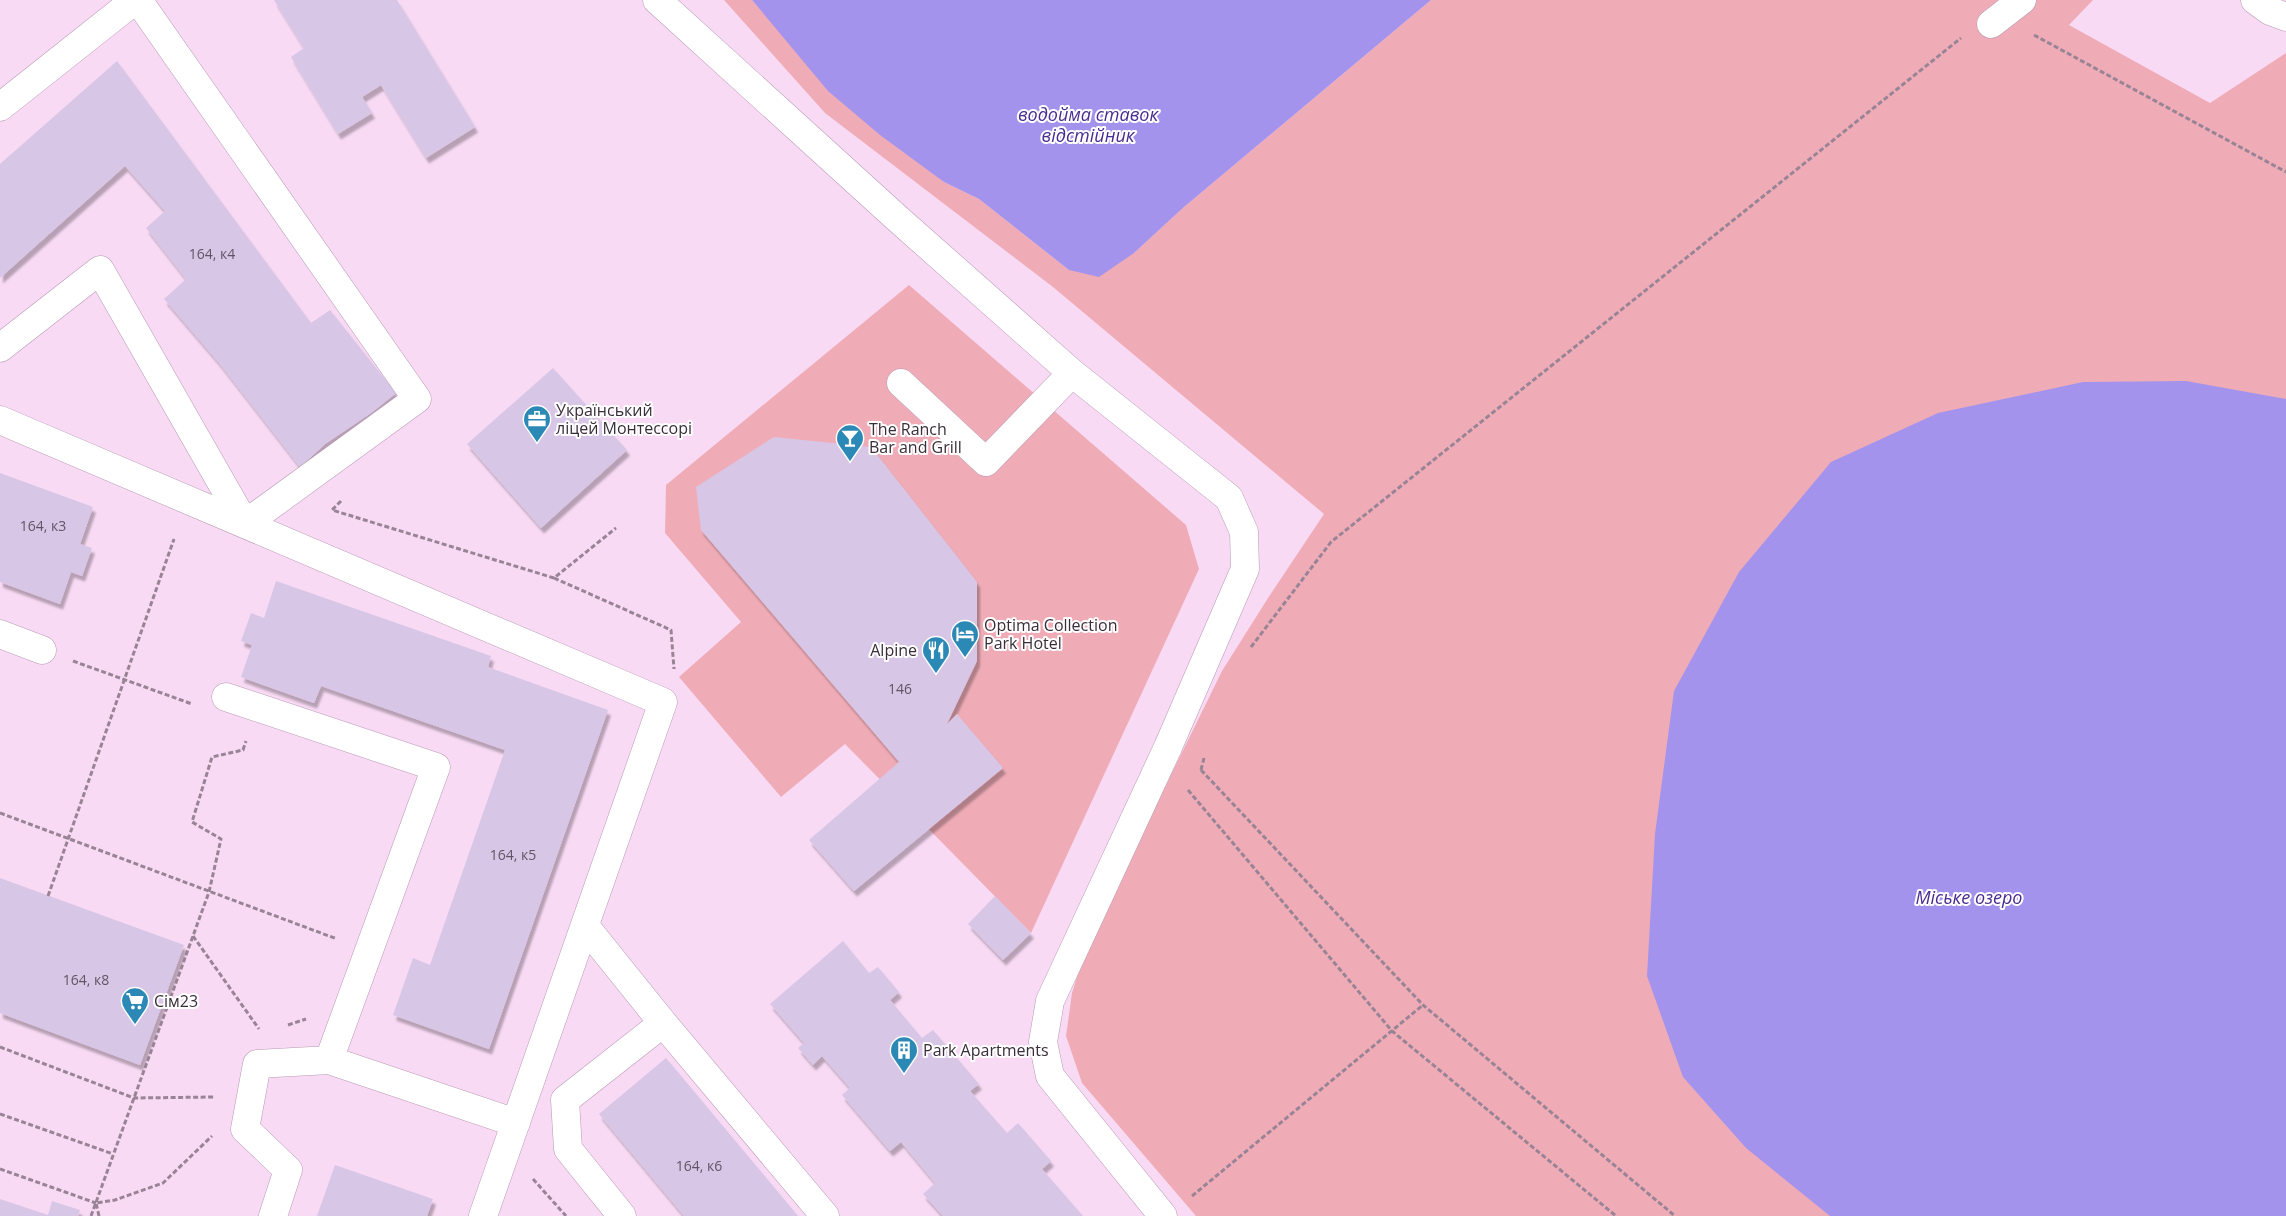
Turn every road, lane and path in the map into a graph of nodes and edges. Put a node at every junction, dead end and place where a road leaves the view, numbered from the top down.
1 (136, 0) edge
2 (657, 0) edge
3 (2022, 0) edge
4 (2255, 0) edge
5 (2286, 17) edge
6 (1991, 24) junction
7 (0, 107) edge
8 (2286, 172) edge
9 (0, 348) edge
10 (1072, 373) junction
11 (901, 383) dead end
12 (0, 420) edge
13 (332, 510) dead end
14 (245, 524) junction
15 (616, 528) dead end
16 (174, 539) dead end
17 (0, 634) edge
18 (42, 650) joint
19 (1246, 655) dead end
20 (125, 680) junction
21 (226, 697) dead end
22 (197, 706) dead end
23 (248, 734) dead end
24 (1165, 753) junction
25 (1205, 754) dead end
26 (1201, 770) junction
27 (0, 813) edge
28 (68, 839) junction
29 (209, 892) junction
30 (48, 896) dead end
31 (585, 926) junction
32 (193, 935) junction
33 (369, 952) junction
34 (1423, 1005) junction
35 (307, 1019) dead end
36 (663, 1023) junction
37 (280, 1027) dead end
38 (1392, 1031) junction
39 (262, 1032) dead end
40 (0, 1047) edge
41 (329, 1060) junction
42 (216, 1097) dead end
43 (134, 1098) junction
44 (0, 1114) edge
45 (516, 1123) junction
46 (218, 1130) dead end
47 (113, 1154) junction
48 (0, 1169) edge
49 (530, 1175) dead end
50 (1213, 1179) dead end
51 (96, 1203) junction
52 (91, 1216) edge
53 (99, 1216) edge
54 (273, 1216) edge
55 (483, 1216) edge
56 (566, 1216) edge
57 (622, 1216) edge
58 (825, 1216) edge
59 (1163, 1216) edge
60 (1616, 1216) edge
61 (1675, 1216) edge

1 - 7 street
1 - 14 street
2 - 10 street
3 - 6 street
4 - 5 street
6 - 8 path
6 - 19 path
9 - 14 street
10 - 11 street
10 - 24 street
12 - 14 street
13 - 15 path
14 - 31 street
16 - 20 path
17 - 18 street
18 - 20 path
20 - 22 path
20 - 28 path
21 - 33 street
23 - 29 path
24 - 26 path
24 - 38 path
24 - 59 street
25 - 26 path
26 - 34 path
27 - 28 path
28 - 29 path
28 - 30 path
29 - 32 path
29 - 33 path
31 - 36 street
31 - 45 street
32 - 39 path
32 - 43 path
33 - 41 street
34 - 38 path
34 - 61 path
35 - 37 path
36 - 57 street
36 - 58 street
38 - 50 path
38 - 60 path
40 - 43 path
41 - 45 street
41 - 54 street
42 - 43 path
43 - 47 path
44 - 47 path
45 - 55 street
46 - 51 path
47 - 51 path
48 - 51 path
49 - 56 path
51 - 52 path
51 - 53 path

